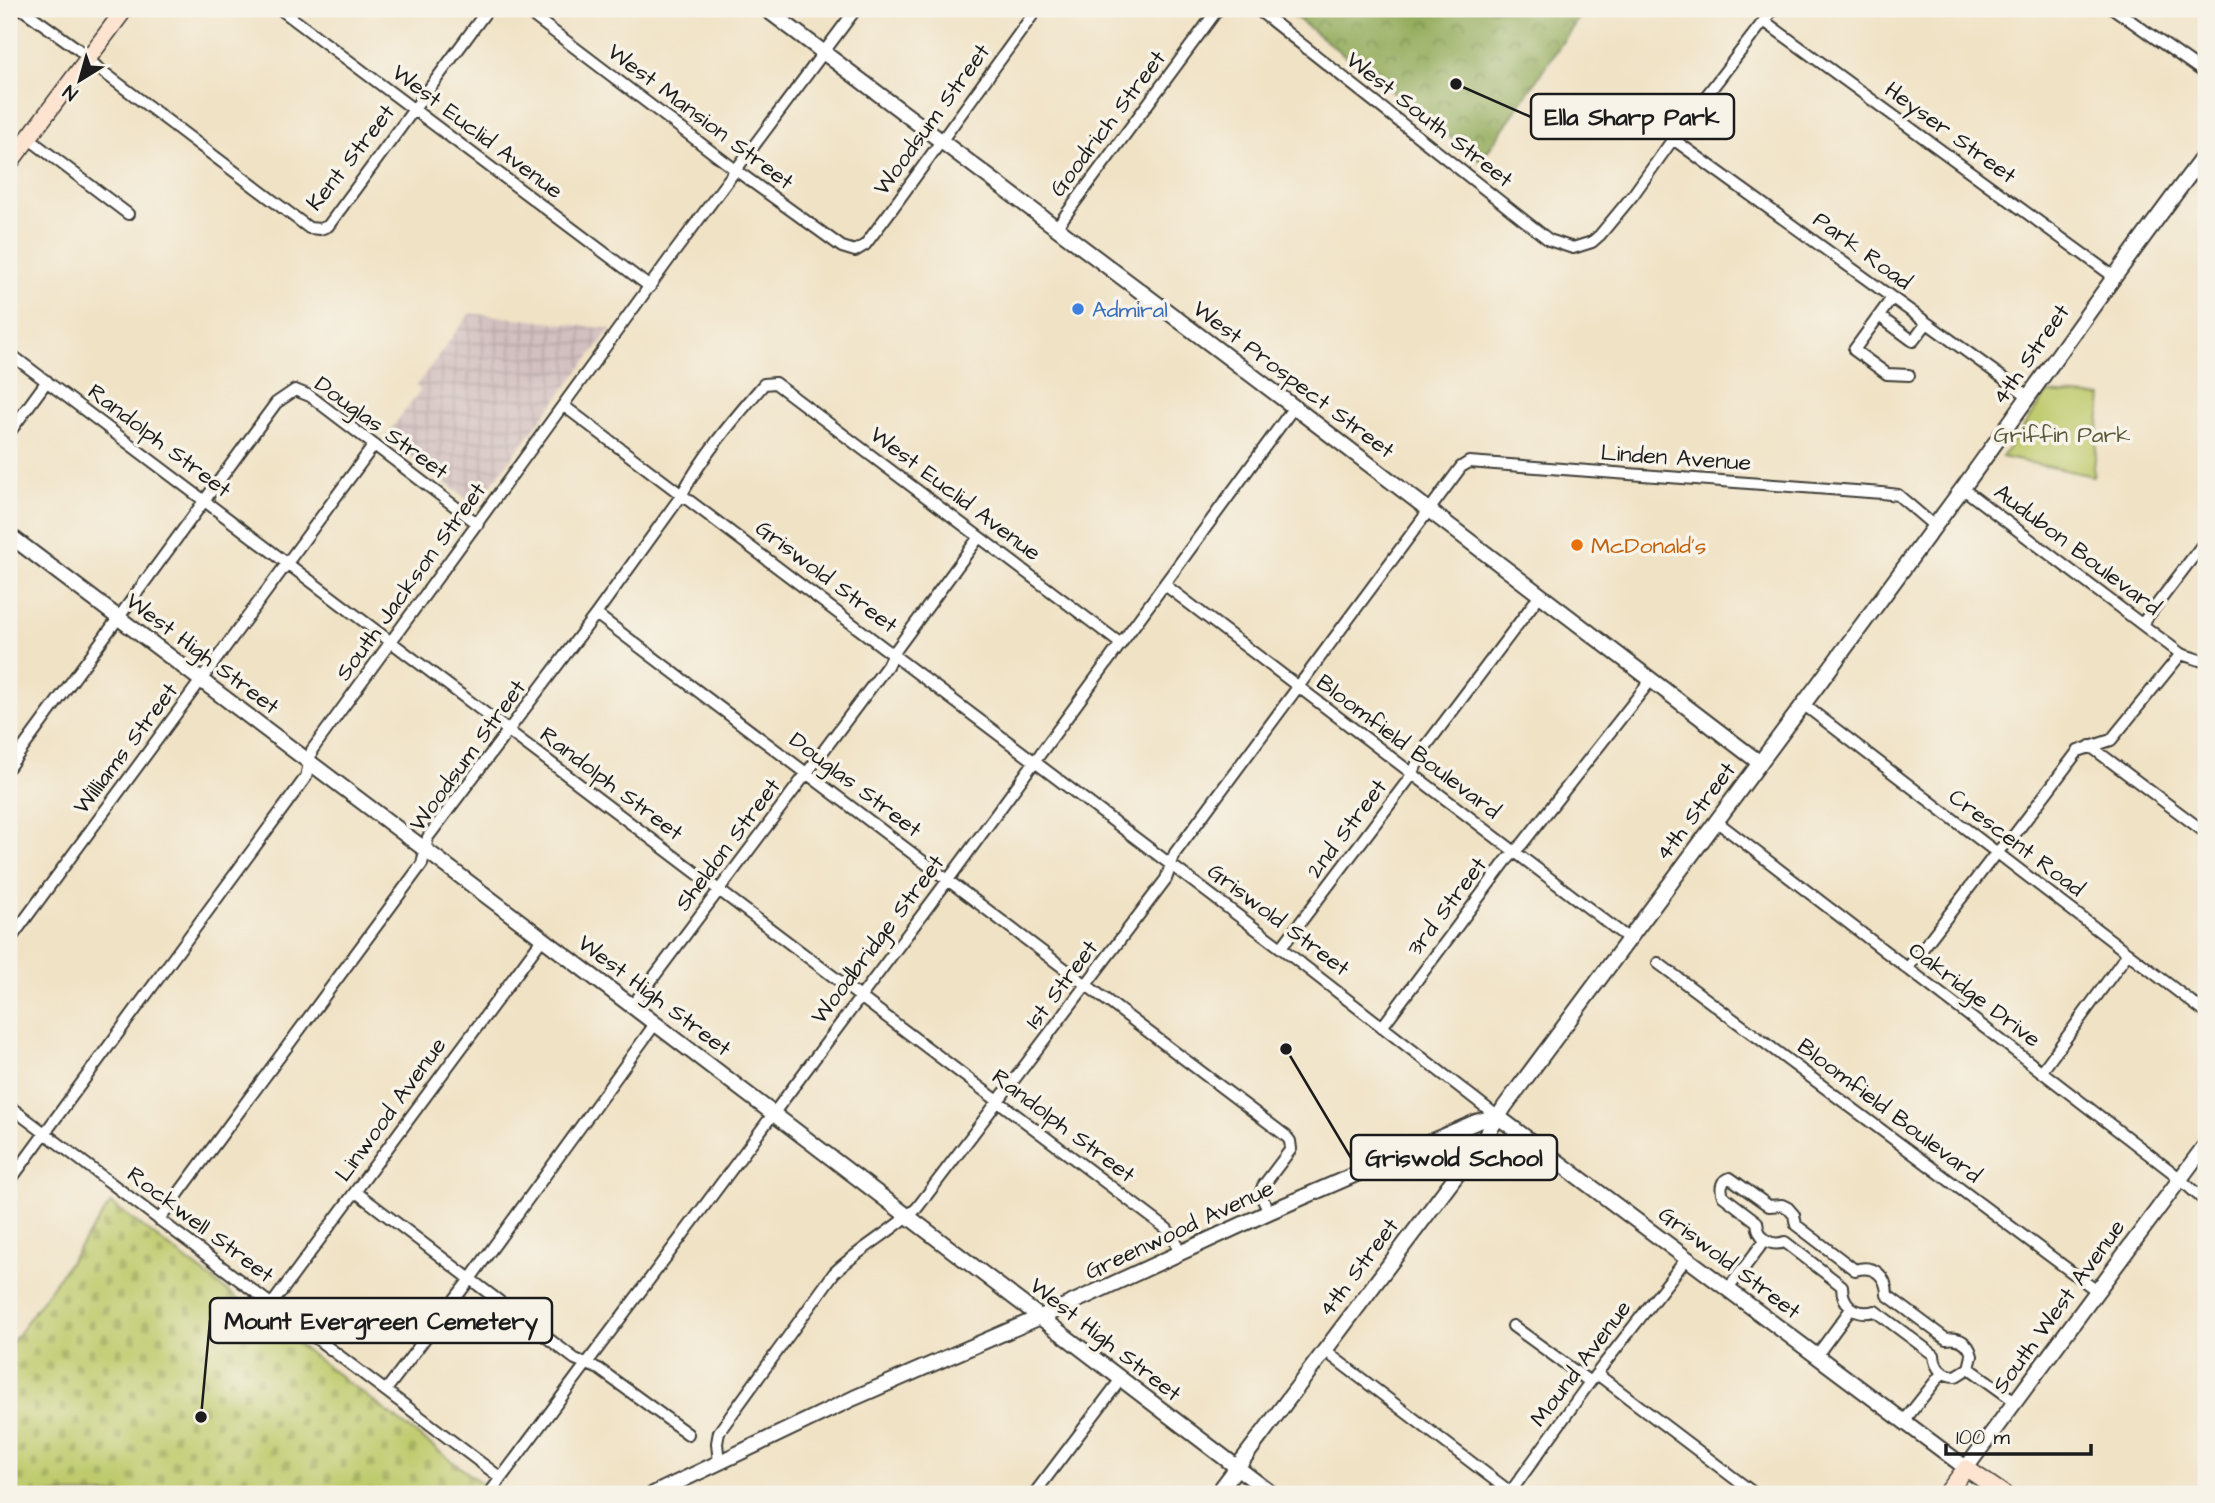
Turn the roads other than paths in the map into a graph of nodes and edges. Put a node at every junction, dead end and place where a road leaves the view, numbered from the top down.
1 (22, 9) edge
2 (125, 9) edge
3 (280, 9) edge
4 (488, 9) edge
5 (524, 9) edge
6 (766, 9) edge
7 (856, 9) edge
8 (1037, 9) edge
9 (1218, 9) edge
10 (1257, 9) edge
11 (1773, 9) edge
12 (2114, 9) edge
13 (1764, 22) junction
14 (823, 52) junction
15 (89, 57) junction
16 (2206, 74) edge
17 (413, 109) junction
18 (28, 138) junction
19 (941, 139) junction
20 (1673, 139) junction
21 (2206, 153) edge
22 (9, 164) edge
23 (737, 171) junction
24 (128, 214) dead end
25 (1056, 228) junction
26 (855, 251) joint
27 (2113, 276) junction
28 (650, 287) junction
29 (1892, 298) junction
30 (1879, 316) junction
31 (1927, 323) junction
32 (9, 353) edge
33 (1909, 375) dead end
34 (47, 381) junction
35 (764, 384) joint
36 (2028, 396) junction
37 (564, 406) junction
38 (1294, 407) junction
39 (9, 433) edge
40 (374, 445) junction
41 (1962, 488) junction
42 (681, 496) junction
43 (204, 500) junction
44 (1428, 511) junction
45 (478, 524) junction
46 (1933, 525) junction
47 (9, 535) edge
48 (979, 537) junction
49 (2206, 540) edge
50 (288, 563) junction
51 (1165, 585) junction
52 (1540, 595) junction
53 (596, 614) junction
54 (118, 618) junction
55 (2142, 624) junction
56 (391, 642) junction
57 (1121, 644) junction
58 (893, 654) junction
59 (2181, 654) junction
60 (2206, 662) edge
61 (201, 680) junction
62 (1651, 680) junction
63 (1298, 687) junction
64 (1803, 704) junction
65 (509, 731) junction
66 (2090, 746) junction
67 (1034, 762) junction
68 (311, 763) junction
69 (1760, 763) junction
70 (9, 767) edge
71 (807, 773) junction
72 (1412, 775) junction
73 (1716, 821) junction
74 (2206, 833) edge
75 (425, 849) junction
76 (1514, 852) junction
77 (1996, 853) junction
78 (1171, 865) junction
79 (948, 880) junction
80 (719, 890) junction
81 (543, 939) junction
82 (1629, 939) junction
83 (9, 940) edge
84 (1281, 948) junction
85 (2128, 953) junction
86 (1658, 963) dead end
87 (1907, 969) junction
88 (1087, 985) junction
89 (861, 997) junction
90 (632, 1006) junction
91 (2206, 1013) edge
92 (655, 1024) junction
93 (1382, 1027) junction
94 (2042, 1071) junction
95 (998, 1102) junction
96 (9, 1105) edge
97 (772, 1113) junction
98 (1497, 1116) junction
99 (45, 1133) junction
100 (2206, 1144) edge
101 (2180, 1179) junction
102 (9, 1182) edge
103 (356, 1192) junction
104 (2206, 1202) edge
105 (1769, 1206) junction
106 (1269, 1212) junction
107 (908, 1217) junction
108 (159, 1220) junction
109 (1757, 1222) junction
110 (1797, 1225) junction
111 (1765, 1240) junction
112 (1786, 1242) junction
113 (1178, 1255) junction
114 (1687, 1258) junction
115 (1855, 1270) junction
116 (470, 1279) junction
117 (1843, 1286) junction
118 (1728, 1289) junction
119 (2097, 1291) junction
120 (1887, 1295) junction
121 (272, 1304) junction
122 (1851, 1309) junction
123 (1875, 1311) junction
124 (1039, 1316) junction
125 (1513, 1326) dead end
126 (1946, 1339) junction
127 (1326, 1349) junction
128 (1817, 1355) junction
129 (1934, 1355) junction
130 (587, 1363) junction
131 (1969, 1368) junction
132 (1942, 1373) junction
133 (1593, 1378) junction
134 (1121, 1379) junction
135 (386, 1390) junction
136 (2016, 1402) junction
137 (1904, 1421) junction
138 (688, 1434) dead end
139 (719, 1463) junction
140 (1236, 1468) junction
141 (1966, 1468) junction
142 (501, 1478) junction
143 (677, 1490) edge
144 (489, 1494) edge
145 (653, 1494) edge
146 (1034, 1494) edge
147 (1217, 1494) edge
148 (1272, 1494) edge
149 (1511, 1494) edge
150 (1755, 1494) edge
151 (1946, 1494) edge
152 (2004, 1494) edge

1 - 15 street
2 - 15 main road
3 - 17 street, West Euclid Avenue
4 - 17 street, Kent Street
5 - 23 street, West Mansion Street
6 - 14 street, West Prospect Street
7 - 14 street, South Jackson Street
8 - 19 street, Woodsum Street
9 - 25 street, Goodrich Street
10 - 20 street, West South Street
11 - 13 street
12 - 16 street
13 - 20 street
13 - 27 street, Heyser Street
14 - 19 street, West Prospect Street
14 - 23 street, South Jackson Street
15 - 17 street, Kent Street
15 - 18 main road
17 - 28 street, West Euclid Avenue
18 - 22 main road
18 - 24 street
19 - 25 street, West Prospect Street
19 - 26 street, Woodsum Street
20 - 29 street, Park Road
21 - 27 street, 4th Street
23 - 26 street, West Mansion Street
23 - 28 street, South Jackson Street
25 - 38 street, West Prospect Street
27 - 36 street, 4th Street
28 - 37 street, South Jackson Street
29 - 30 street
29 - 31 street, Park Road
30 - 31 street
30 - 33 street
31 - 36 street, Park Road
32 - 34 street, Randolph Street
34 - 39 street
34 - 43 street, Randolph Street
35 - 42 street, Woodsum Street
35 - 48 street, West Euclid Avenue
36 - 41 street, 4th Street
37 - 42 street, Griswold Street
37 - 45 street, South Jackson Street
38 - 44 street, West Prospect Street
38 - 51 street, Woodbridge Street
40 - 43 street, Douglas Street
40 - 45 street, Douglas Street
40 - 50 street, Williams Street
41 - 46 street, 4th Street
41 - 55 street, Audubon Boulevard
42 - 53 street, Woodsum Street
42 - 58 street, Griswold Street
43 - 50 street, Randolph Street
43 - 54 street
44 - 46 street, Linden Avenue
44 - 52 street, West Prospect Street
44 - 63 street, 1st Street
45 - 56 street, South Jackson Street
46 - 64 street, 4th Street
47 - 54 street, West High Street
48 - 57 street, West Euclid Avenue
48 - 58 street, Sheldon Street
49 - 55 street
50 - 56 street, Randolph Street
50 - 61 street, Williams Street
51 - 57 street, Woodbridge Street
51 - 63 street, Bloomfield Boulevard
52 - 62 street, West Prospect Street
52 - 72 street, 2nd Street
53 - 65 street, Woodsum Street
53 - 71 street, Douglas Street
54 - 61 street, West High Street
54 - 70 street
55 - 59 street, Audubon Boulevard
56 - 65 street, Randolph Street
56 - 68 street, South Jackson Street
57 - 67 street, Woodbridge Street
58 - 67 street, Griswold Street
58 - 71 street, Sheldon Street
59 - 60 street, Audubon Boulevard
59 - 66 street
61 - 68 street, West High Street
61 - 83 street, Williams Street
62 - 69 street, West Prospect Street
62 - 76 street, 3rd Street
63 - 72 street, Bloomfield Boulevard
63 - 78 street, 1st Street
64 - 69 street, 4th Street
64 - 77 street, Crescent Road
65 - 75 street, Woodsum Street
65 - 80 street, Randolph Street
66 - 74 street
66 - 77 street
67 - 78 street, Griswold Street
67 - 79 street, Woodbridge Street
68 - 75 street, West High Street
68 - 99 street, South Jackson Street
69 - 73 street, 4th Street
71 - 79 street, Douglas Street
71 - 80 street, Sheldon Street
72 - 76 street, Bloomfield Boulevard
72 - 84 street, 2nd Street
73 - 82 street, 4th Street
73 - 87 street, Oakridge Drive
75 - 81 street, West High Street
75 - 108 street, Woodsum Street
76 - 82 street, Bloomfield Boulevard
76 - 93 street, 3rd Street
77 - 85 street, Crescent Road
77 - 87 street
78 - 84 street, Griswold Street
78 - 88 street, 1st Street
79 - 88 street, Douglas Street
79 - 89 street, Woodbridge Street
80 - 89 street, Randolph Street
80 - 90 street, Sheldon Street
81 - 90 street, West High Street
81 - 103 street, Linwood Avenue
82 - 98 street, 4th Street
84 - 93 street, Griswold Street
85 - 91 street, Crescent Road
85 - 94 street
86 - 119 street, Bloomfield Boulevard
87 - 94 street, Oakridge Drive
88 - 95 street, 1st Street
88 - 106 street, Douglas Street
89 - 95 street, Randolph Street
89 - 97 street, Woodbridge Street
90 - 92 street, West High Street
92 - 97 street, West High Street
92 - 116 street
93 - 98 street, Griswold Street
94 - 101 street, Oakridge Drive
95 - 107 street, 1st Street
95 - 113 street, Randolph Street
96 - 99 street, Rockwell Street
97 - 107 street, West High Street
97 - 130 street, Woodbridge Street
98 - 106 street, Greenwood Avenue
98 - 114 street, Griswold Street
98 - 127 street, 4th Street
99 - 102 street, South Jackson Street
99 - 108 street, Rockwell Street
100 - 101 street, South West Avenue
101 - 104 street, Oakridge Drive
101 - 119 street, South West Avenue
103 - 116 street
103 - 121 street, Linwood Avenue
105 - 109 street
105 - 109 street
105 - 110 street
106 - 113 street, Greenwood Avenue
107 - 124 street, West High Street
107 - 139 street, 1st Street
108 - 121 street, Rockwell Street
109 - 111 street
110 - 112 street
110 - 115 street
111 - 112 street
111 - 118 street
112 - 117 street
113 - 124 street, Greenwood Avenue
114 - 118 street, Griswold Street
114 - 133 street, Mound Avenue
115 - 117 street
115 - 120 street
116 - 130 street
116 - 135 street
117 - 122 street
118 - 128 street, Griswold Street
119 - 136 street, South West Avenue
120 - 123 street
120 - 126 street
121 - 135 street, Rockwell Street
122 - 123 street
122 - 128 street
123 - 129 street
124 - 134 street, West High Street
124 - 139 street, Greenwood Avenue
125 - 133 street
126 - 129 street
126 - 131 street
127 - 140 street, 4th Street
127 - 149 street
128 - 137 street, Griswold Street
129 - 132 street
130 - 138 street
130 - 142 street, Woodbridge Street
131 - 132 street
131 - 136 street
132 - 137 street
133 - 149 street, Mound Avenue
133 - 150 street
134 - 140 street, West High Street
134 - 146 street
135 - 142 street, Rockwell Street
136 - 141 street, South West Avenue
137 - 141 street, Griswold Street
139 - 143 street, Greenwood Avenue
140 - 147 street, 4th Street
140 - 148 street, West High Street
141 - 151 main road, South West Avenue
141 - 152 main road
142 - 144 street, Woodbridge Street
143 - 145 street, Greenwood Avenue

